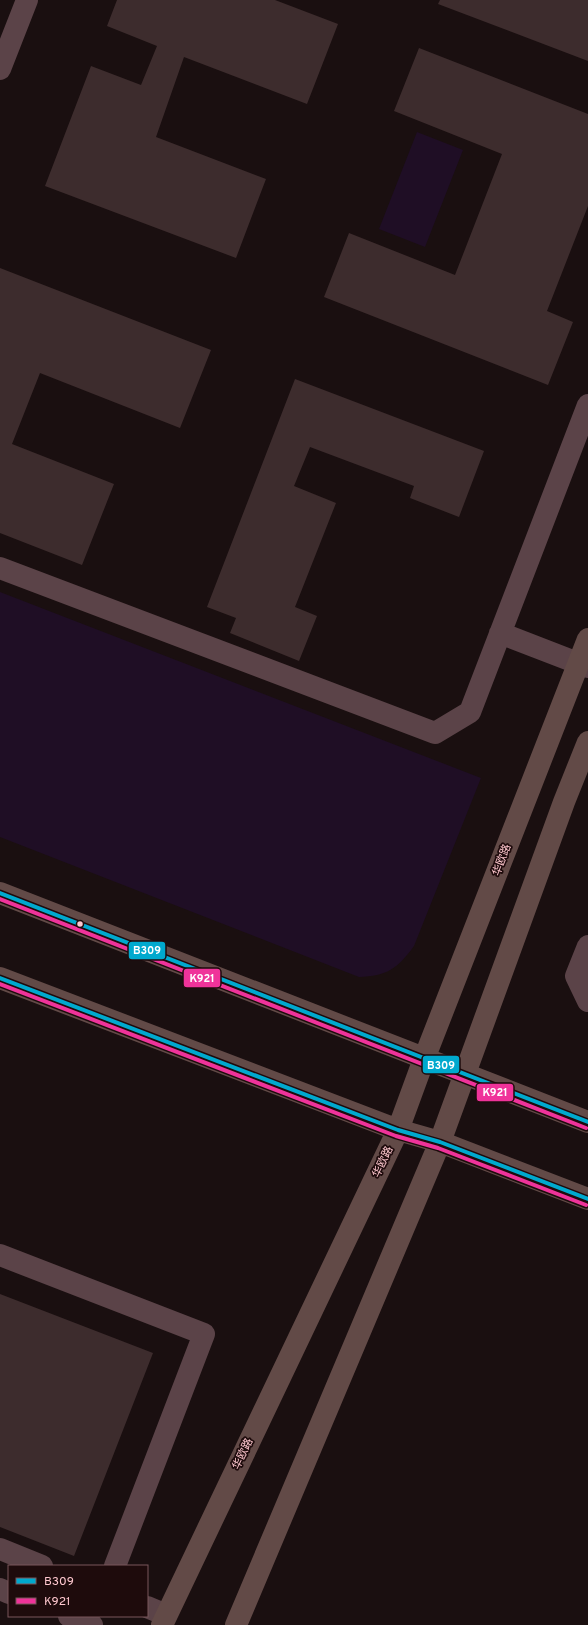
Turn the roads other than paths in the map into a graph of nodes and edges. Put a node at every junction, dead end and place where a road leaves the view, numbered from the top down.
1 (27, 0) edge
2 (2, 59) edge
3 (588, 405) edge
4 (0, 568) edge
5 (500, 633) junction
6 (588, 639) edge
7 (583, 665) edge
8 (588, 742) edge
9 (0, 892) edge
10 (588, 946) edge
11 (0, 978) edge
12 (588, 1001) edge
13 (424, 1059) junction
14 (465, 1073) junction
15 (588, 1122) edge
16 (398, 1130) junction
17 (440, 1142) junction
18 (588, 1199) edge
19 (0, 1255) edge
20 (0, 1549) edge
21 (40, 1565) edge
22 (115, 1565) edge
23 (159, 1616) edge
24 (72, 1617) edge
25 (92, 1625) edge
26 (236, 1625) edge

1 - 2 lane
3 - 5 lane
4 - 5 lane
5 - 7 lane
6 - 7 main road, 华欧路
7 - 13 main road, 华欧路
8 - 14 main road
9 - 13 main road
10 - 12 lane
11 - 16 main road
13 - 14 main road
13 - 16 main road, 华欧路
14 - 15 main road
14 - 17 main road
16 - 17 main road
16 - 23 main road, 华欧路
17 - 18 main road
17 - 26 main road
19 - 22 lane
20 - 21 lane
24 - 25 lane

